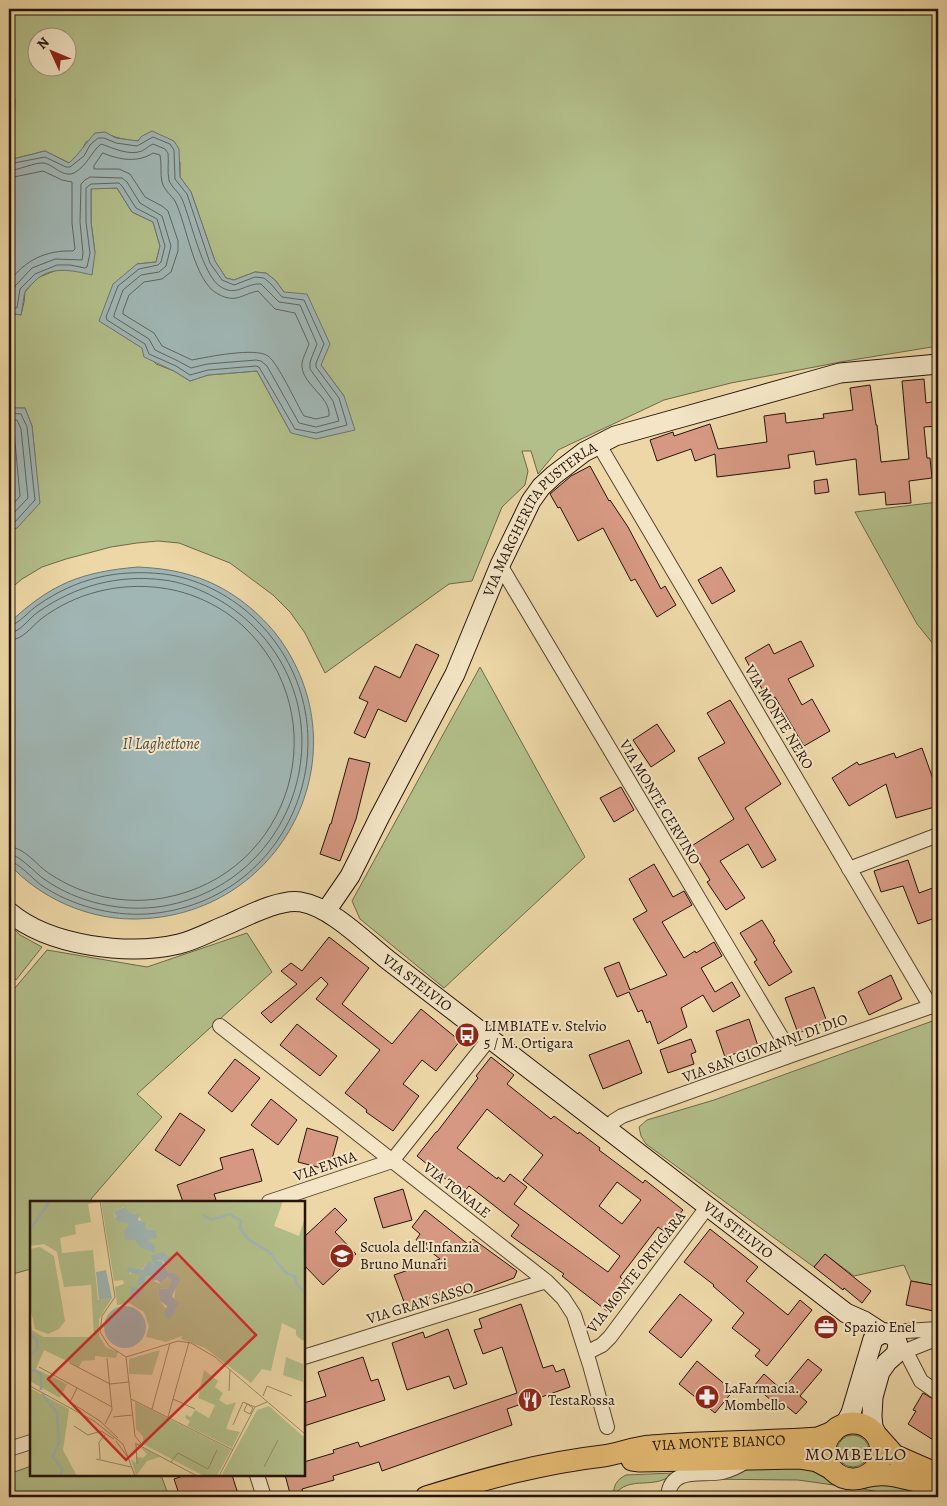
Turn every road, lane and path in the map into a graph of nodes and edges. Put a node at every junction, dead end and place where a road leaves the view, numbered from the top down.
1 (938, 364) edge
2 (599, 444) junction
3 (500, 565) junction
4 (938, 835) edge
5 (849, 869) junction
6 (326, 911) junction
7 (9, 912) edge
8 (935, 1006) edge
9 (220, 1026) dead end
10 (490, 1038) junction
11 (792, 1055) junction
12 (607, 1129) junction
13 (392, 1161) junction
14 (272, 1201) edge
15 (708, 1206) junction
16 (546, 1281) junction
17 (846, 1313) junction
18 (938, 1330) edge
19 (887, 1333) junction
20 (938, 1338) edge
21 (586, 1353) junction
22 (899, 1354) junction
23 (305, 1357) edge
24 (865, 1365) junction
25 (938, 1392) edge
26 (607, 1427) dead end
27 (835, 1430) junction
28 (878, 1437) junction
29 (30, 1442) edge
30 (9, 1449) edge
31 (604, 1456) junction
32 (750, 1459) junction
33 (832, 1469) junction
34 (257, 1476) edge
35 (938, 1476) edge
36 (865, 1477) junction
37 (938, 1484) edge
38 (668, 1493) edge
39 (264, 1497) edge
40 (426, 1497) edge

1 - 2 street, VIA MARGHERITA PUSTERLA
2 - 3 street, VIA MARGHERITA PUSTERLA
2 - 5 street, VIA MONTE NERO
3 - 6 street, VIA MARGHERITA PUSTERLA
3 - 11 street, VIA MONTE CERVINO
4 - 5 street
5 - 8 street, VIA MONTE NERO
6 - 7 street, VIA STELVIO
6 - 10 street, VIA STELVIO
8 - 11 street, VIA SAN GIOVANNI DI DIO
9 - 13 street, VIA TONALE
10 - 12 street, VIA STELVIO
10 - 13 street
11 - 12 street, VIA SAN GIOVANNI DI DIO
12 - 15 street, VIA STELVIO
13 - 14 street, VIA ENNA
13 - 16 street, VIA TONALE
15 - 17 street, VIA STELVIO
15 - 21 street, VIA MONTE ORTIGARA
16 - 21 street, VIA TONALE
16 - 23 street, VIA GRAN SASSO
17 - 19 street, VIA STELVIO
17 - 24 street, VIA STELVIO
18 - 19 street
19 - 22 street
19 - 24 street
20 - 22 street
21 - 26 street, VIA TONALE
22 - 25 street
22 - 28 street
24 - 27 street
27 - 28 main road
27 - 31 main road, VIA MONTE BIANCO
27 - 33 main road
28 - 35 main road
28 - 36 main road
29 - 30 street
31 - 32 main road, VIA MONTE BIANCO
31 - 40 main road, VIA MONTE BIANCO
32 - 33 main road, VIA MONTE BIANCO
32 - 38 street
33 - 36 main road
34 - 39 street
36 - 37 main road

